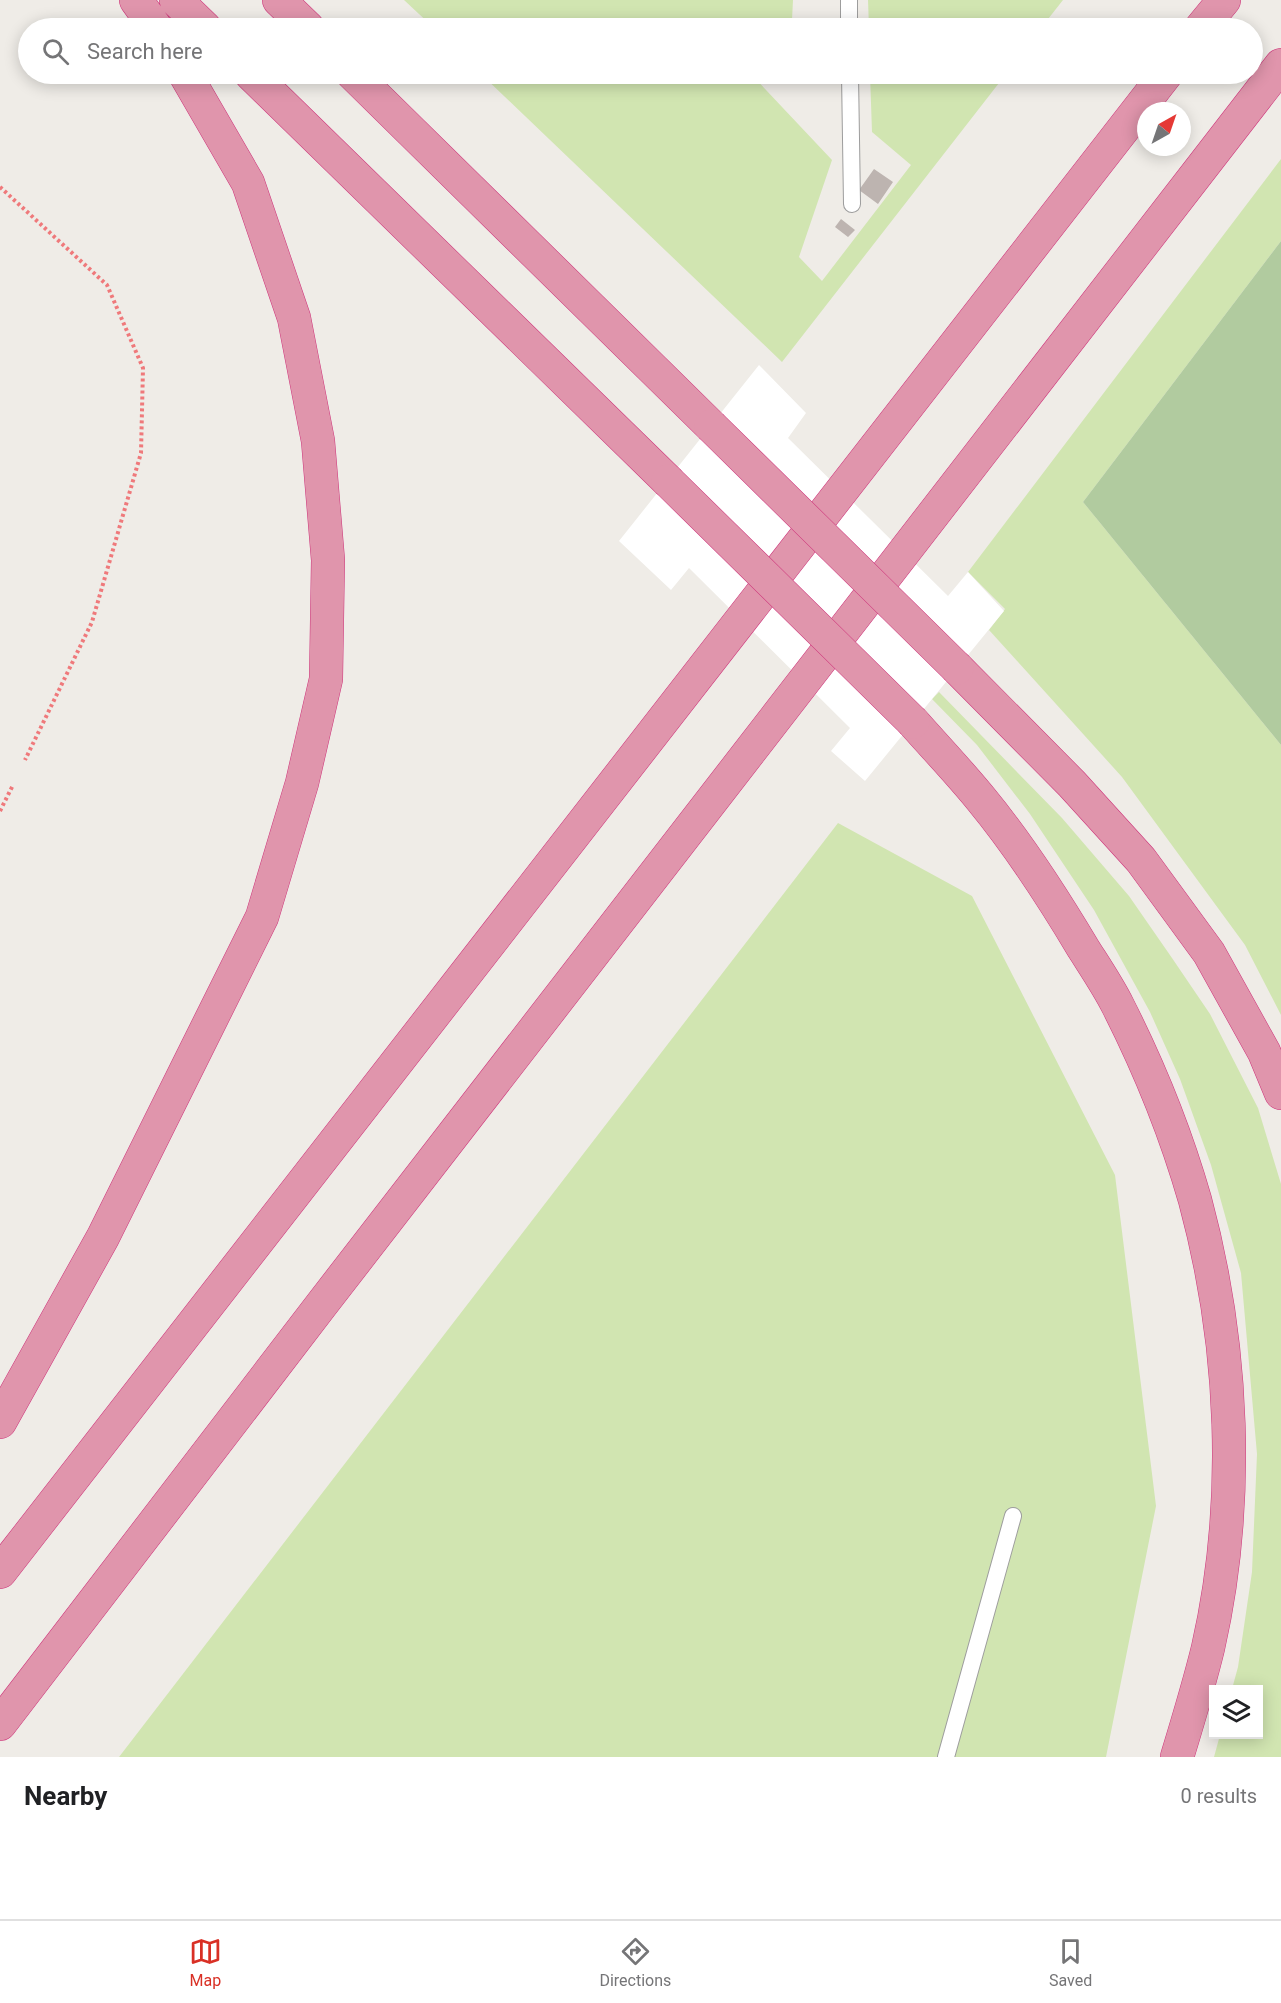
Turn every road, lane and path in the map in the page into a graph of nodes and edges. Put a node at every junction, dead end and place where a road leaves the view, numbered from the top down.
1 (136, 0) edge
2 (176, 0) edge
3 (279, 0) edge
4 (849, 0) edge
5 (1224, 0) edge
6 (149, 18) edge
7 (195, 18) edge
8 (298, 18) edge
9 (849, 18) edge
10 (1210, 18) edge
11 (1281, 65) edge
12 (191, 84) edge
13 (261, 84) edge
14 (363, 84) edge
15 (850, 84) edge
16 (1158, 84) edge
17 (0, 187) edge
18 (852, 204) dead end
19 (25, 760) dead end
20 (13, 785) dead end
21 (0, 811) edge
22 (1281, 1093) edge
23 (0, 1422) edge
24 (1013, 1516) dead end
25 (0, 1572) edge
26 (0, 1724) edge
27 (946, 1757) edge
28 (1177, 1757) edge

1 - 6 highway
2 - 7 highway
3 - 8 highway
4 - 9 lane
5 - 10 highway
11 - 26 highway
12 - 23 highway
13 - 28 highway, bridge
14 - 22 highway, bridge
15 - 18 lane
16 - 25 highway
17 - 19 path
20 - 21 path
24 - 27 lane

